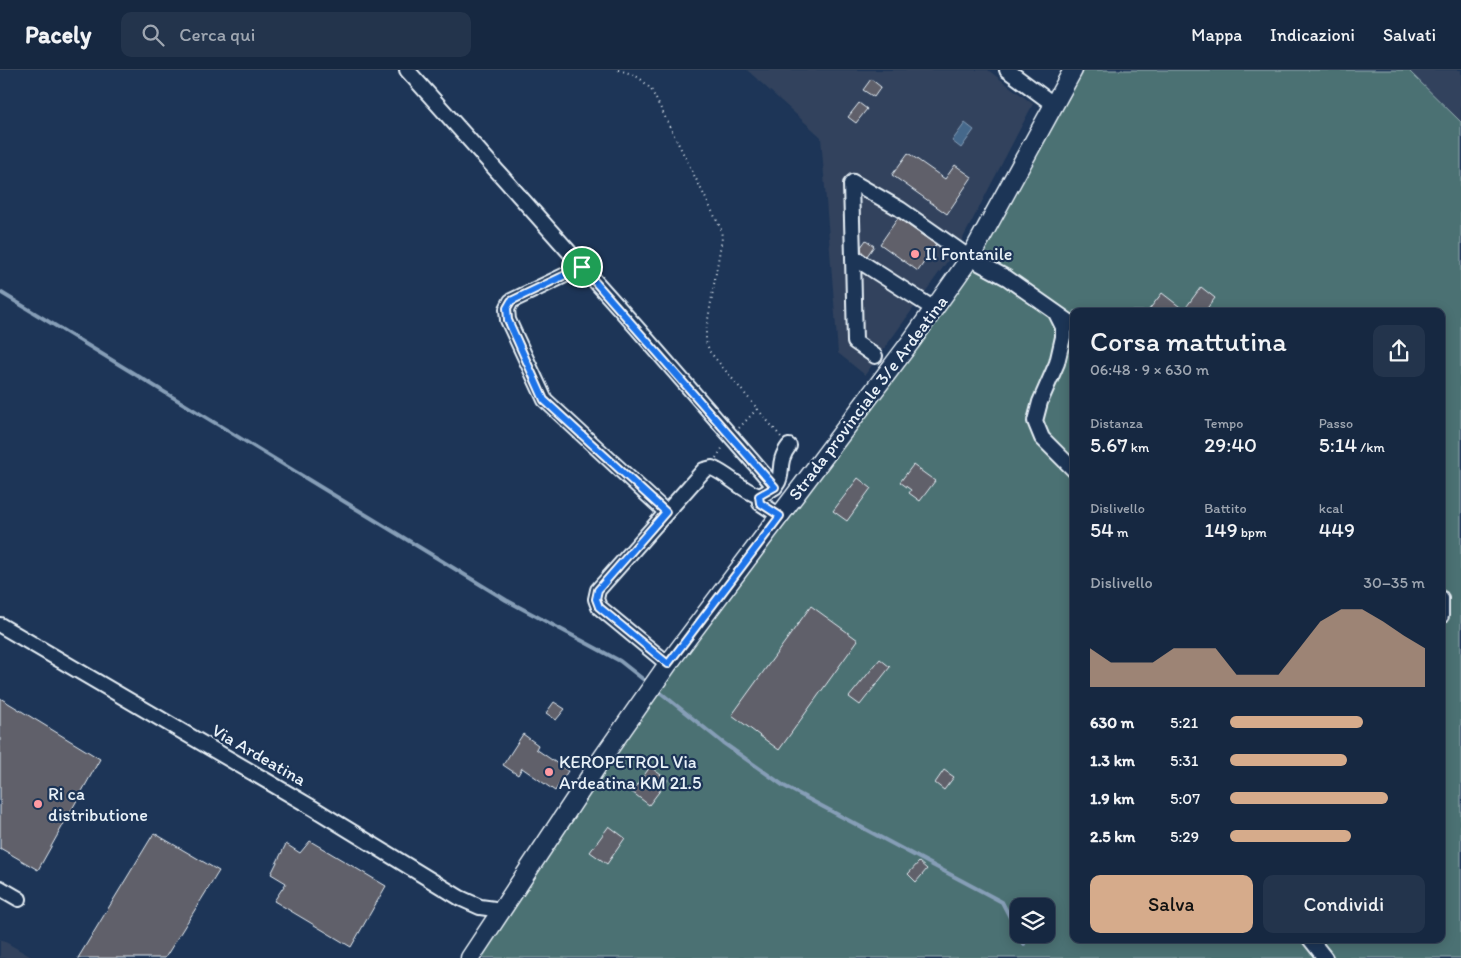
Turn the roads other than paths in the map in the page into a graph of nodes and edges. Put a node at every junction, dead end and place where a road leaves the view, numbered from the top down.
1 (407, 70) edge
2 (1007, 70) edge
3 (1073, 70) edge
4 (1053, 104) junction
5 (853, 257) junction
6 (970, 258) junction
7 (582, 267) junction
8 (934, 309) junction
9 (1055, 312) junction
10 (1070, 322) edge
11 (875, 356) dead end
12 (789, 446) road end
13 (1070, 466) edge
14 (775, 487) junction
15 (759, 496) junction
16 (666, 512) junction
17 (780, 516) junction
18 (0, 625) edge
19 (668, 664) junction
20 (0, 888) edge
21 (19, 900) dead end
22 (502, 910) junction
23 (1313, 943) edge
24 (470, 958) edge
25 (1325, 958) edge

1 - 7 street
2 - 4 street
3 - 4 main road, Strada provinciale 3/e Ardeatina
4 - 6 main road, Strada provinciale 3/e Ardeatina
5 - 6 street
5 - 8 street
5 - 11 street
6 - 8 main road, Strada provinciale 3/e Ardeatina
6 - 9 street
7 - 14 street
7 - 16 street
8 - 17 main road, Strada provinciale 3/e Ardeatina
9 - 10 street
9 - 13 street
12 - 14 street
14 - 15 street
15 - 16 street
15 - 17 street
16 - 19 street
17 - 19 main road, Strada provinciale 3/e Ardeatina
18 - 22 street, Via Ardeatina
19 - 22 main road, Strada provinciale 3/e Ardeatina
20 - 21 street
22 - 24 main road, Strada provinciale 3/e Ardeatina
23 - 25 street

